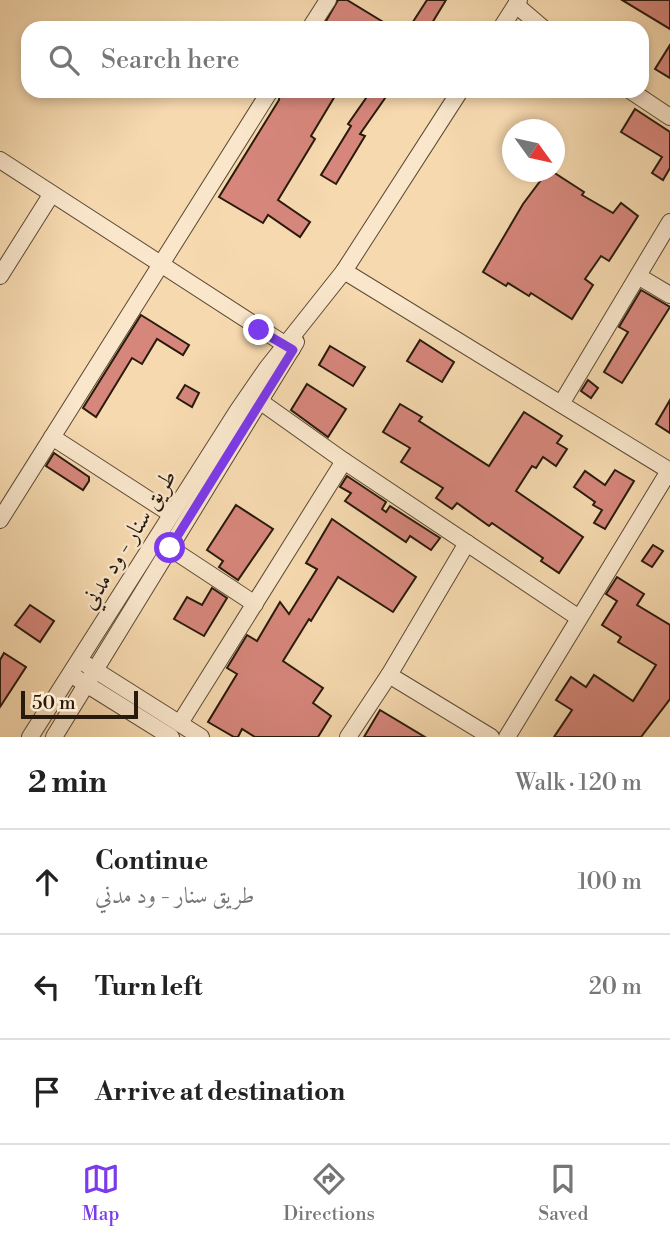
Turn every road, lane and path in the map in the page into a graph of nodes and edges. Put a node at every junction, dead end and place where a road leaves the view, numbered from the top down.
1 (328, 0) edge
2 (517, 3) edge
3 (314, 21) edge
4 (505, 21) edge
5 (536, 21) edge
6 (266, 98) edge
7 (455, 98) edge
8 (642, 98) edge
9 (670, 117) edge
10 (0, 160) edge
11 (51, 195) junction
12 (670, 222) edge
13 (160, 266) junction
14 (344, 271) junction
15 (0, 276) edge
16 (638, 276) junction
17 (670, 295) edge
18 (288, 347) junction
19 (255, 398) junction
20 (561, 404) junction
21 (52, 438) junction
22 (344, 461) junction
23 (670, 471) edge
24 (171, 514) junction
25 (0, 520) edge
26 (467, 543) junction
27 (170, 548) junction
28 (255, 604) junction
29 (579, 618) junction
30 (79, 660) junction
31 (96, 670) junction
32 (70, 674) junction
33 (389, 675) junction
34 (86, 685) junction
35 (175, 730) edge
36 (30, 737) edge
37 (54, 737) edge
38 (201, 737) edge
39 (348, 737) edge
40 (491, 737) edge
41 (507, 737) edge

1 - 3 street
2 - 4 street
2 - 5 street
6 - 13 street
7 - 14 street
8 - 9 street
10 - 11 street
11 - 13 street
11 - 15 street
12 - 16 street
13 - 18 street
13 - 21 street
14 - 18 street
14 - 20 street
16 - 17 street
16 - 20 street
18 - 19 street, طريق سنار - ود مدني
18 - 19 street, طريق سنار - ود مدني
19 - 22 street
19 - 24 street, طريق سنار - ود مدني
19 - 27 street, طريق سنار - ود مدني
20 - 23 street
21 - 24 street
21 - 25 street
22 - 26 street
22 - 28 street
23 - 29 street
24 - 30 street, طريق سنار - ود مدني
26 - 29 street
26 - 33 street
27 - 28 street
27 - 31 street, طريق سنار - ود مدني
28 - 35 street
29 - 41 street
30 - 31 street
30 - 32 street, طريق سنار - ود مدني
31 - 34 street, طريق سنار - ود مدني
31 - 35 street
32 - 34 street
32 - 36 street, طريق سنار - ود مدني
33 - 39 street
33 - 40 street
34 - 35 street
34 - 37 street, طريق سنار - ود مدني
35 - 38 street

